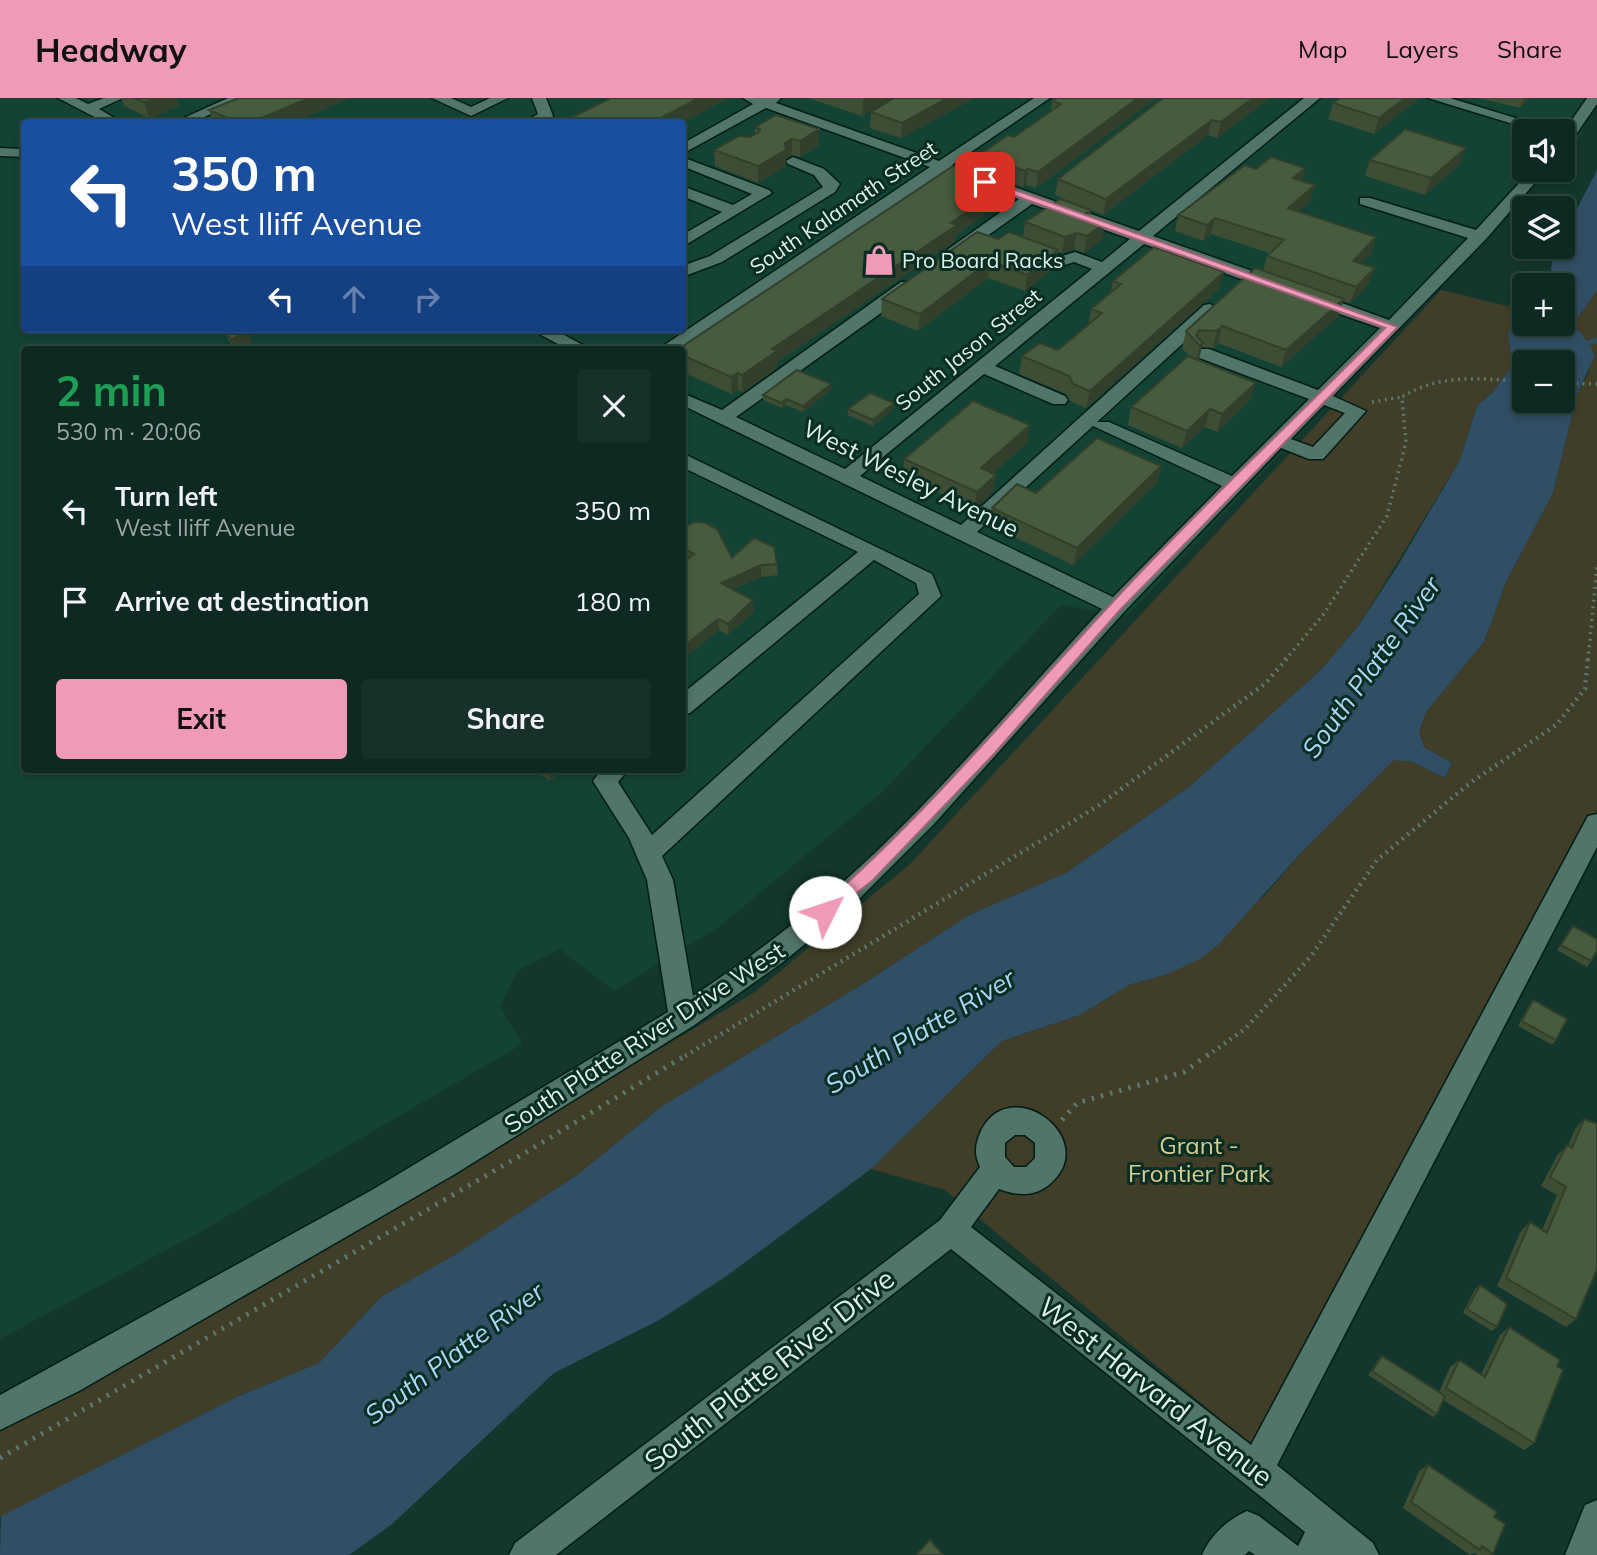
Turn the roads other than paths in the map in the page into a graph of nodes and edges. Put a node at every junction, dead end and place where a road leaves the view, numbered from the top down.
1 (116, 98) edge
2 (240, 98) edge
3 (439, 98) edge
4 (500, 98) edge
5 (539, 98) edge
6 (1043, 98) edge
7 (1313, 98) edge
8 (1435, 98) edge
9 (1594, 98) edge
10 (71, 99) edge
11 (763, 100) edge
12 (88, 109) junction
13 (108, 119) edge
14 (189, 119) edge
15 (539, 119) edge
16 (1455, 119) dead end
17 (1512, 120) edge
18 (1575, 124) edge
19 (1512, 135) edge
20 (686, 148) edge
21 (0, 152) edge
22 (21, 153) edge
23 (716, 153) edge
24 (1245, 153) junction
25 (1269, 160) edge
26 (793, 161) dead end
27 (686, 165) edge
28 (941, 166) junction
29 (1528, 182) edge
30 (1055, 185) dead end
31 (686, 192) edge
32 (1032, 199) junction
33 (1364, 201) dead end
34 (734, 211) junction
35 (1480, 236) junction
36 (1141, 238) junction
37 (686, 240) edge
38 (1009, 242) edge
39 (939, 263) edge
40 (1104, 268) junction
41 (686, 270) edge
42 (1247, 276) junction
43 (916, 279) edge
44 (1393, 327) junction
45 (547, 333) edge
46 (577, 333) edge
47 (564, 341) junction
48 (575, 346) edge
49 (672, 346) edge
50 (1203, 353) edge
51 (982, 367) junction
52 (1322, 398) junction
53 (686, 400) edge
54 (1059, 400) dead end
55 (724, 417) junction
56 (1102, 426) dead end
57 (1280, 441) junction
58 (686, 461) edge
59 (847, 477) junction
60 (1237, 485) junction
61 (964, 533) junction
62 (872, 551) junction
63 (1115, 607) junction
64 (686, 704) edge
65 (613, 773) edge
66 (1597, 823) edge
67 (648, 853) junction
68 (683, 1018) junction
69 (997, 1168) junction
70 (951, 1230) junction
71 (0, 1413) edge
72 (1256, 1470) junction
73 (1597, 1517) edge
74 (1319, 1541) edge
75 (527, 1555) edge
76 (1220, 1555) edge
77 (1283, 1555) edge
78 (1361, 1555) edge
79 (1583, 1555) edge

1 - 12 street
2 - 14 street
3 - 4 street
5 - 15 street
6 - 28 street, South Kalamath Street
7 - 24 street, South Jason Street
8 - 17 street
9 - 18 street
10 - 12 street
11 - 20 street
11 - 28 street
12 - 13 street
16 - 19 street
21 - 22 street
23 - 27 street
24 - 25 street
24 - 36 street, South Jason Street
26 - 41 street
27 - 34 street
28 - 32 street
28 - 49 street, South Kalamath Street
29 - 35 street, South Platte River Drive West
30 - 32 street
31 - 34 street
32 - 36 street
32 - 39 street
33 - 35 street
34 - 37 street
35 - 44 street, South Platte River Drive West
36 - 40 street, South Jason Street
36 - 42 street
38 - 40 street
40 - 51 street, South Jason Street
42 - 44 street
42 - 61 street
43 - 55 street
44 - 52 street, South Platte River Drive West
45 - 47 street
46 - 47 street
47 - 48 street
50 - 52 street
51 - 54 street
51 - 59 street, South Jason Street
52 - 57 street, South Platte River Drive West
52 - 57 street
53 - 55 street, West Wesley Avenue
55 - 59 street, West Wesley Avenue
56 - 60 street
57 - 60 street, South Platte River Drive West
58 - 62 street
59 - 61 street, West Wesley Avenue
60 - 63 street, South Platte River Drive West
61 - 63 street, West Wesley Avenue
62 - 64 street
62 - 67 street
63 - 68 street, South Platte River Drive West
65 - 67 street
66 - 72 street
67 - 68 street
68 - 71 street, South Platte River Drive West
69 - 69 street
69 - 70 street, South Platte River Drive
70 - 72 street, West Harvard Avenue
70 - 75 street, South Platte River Drive
72 - 74 street, West Harvard Avenue
73 - 79 street
74 - 78 street, West Harvard Avenue
76 - 77 street

